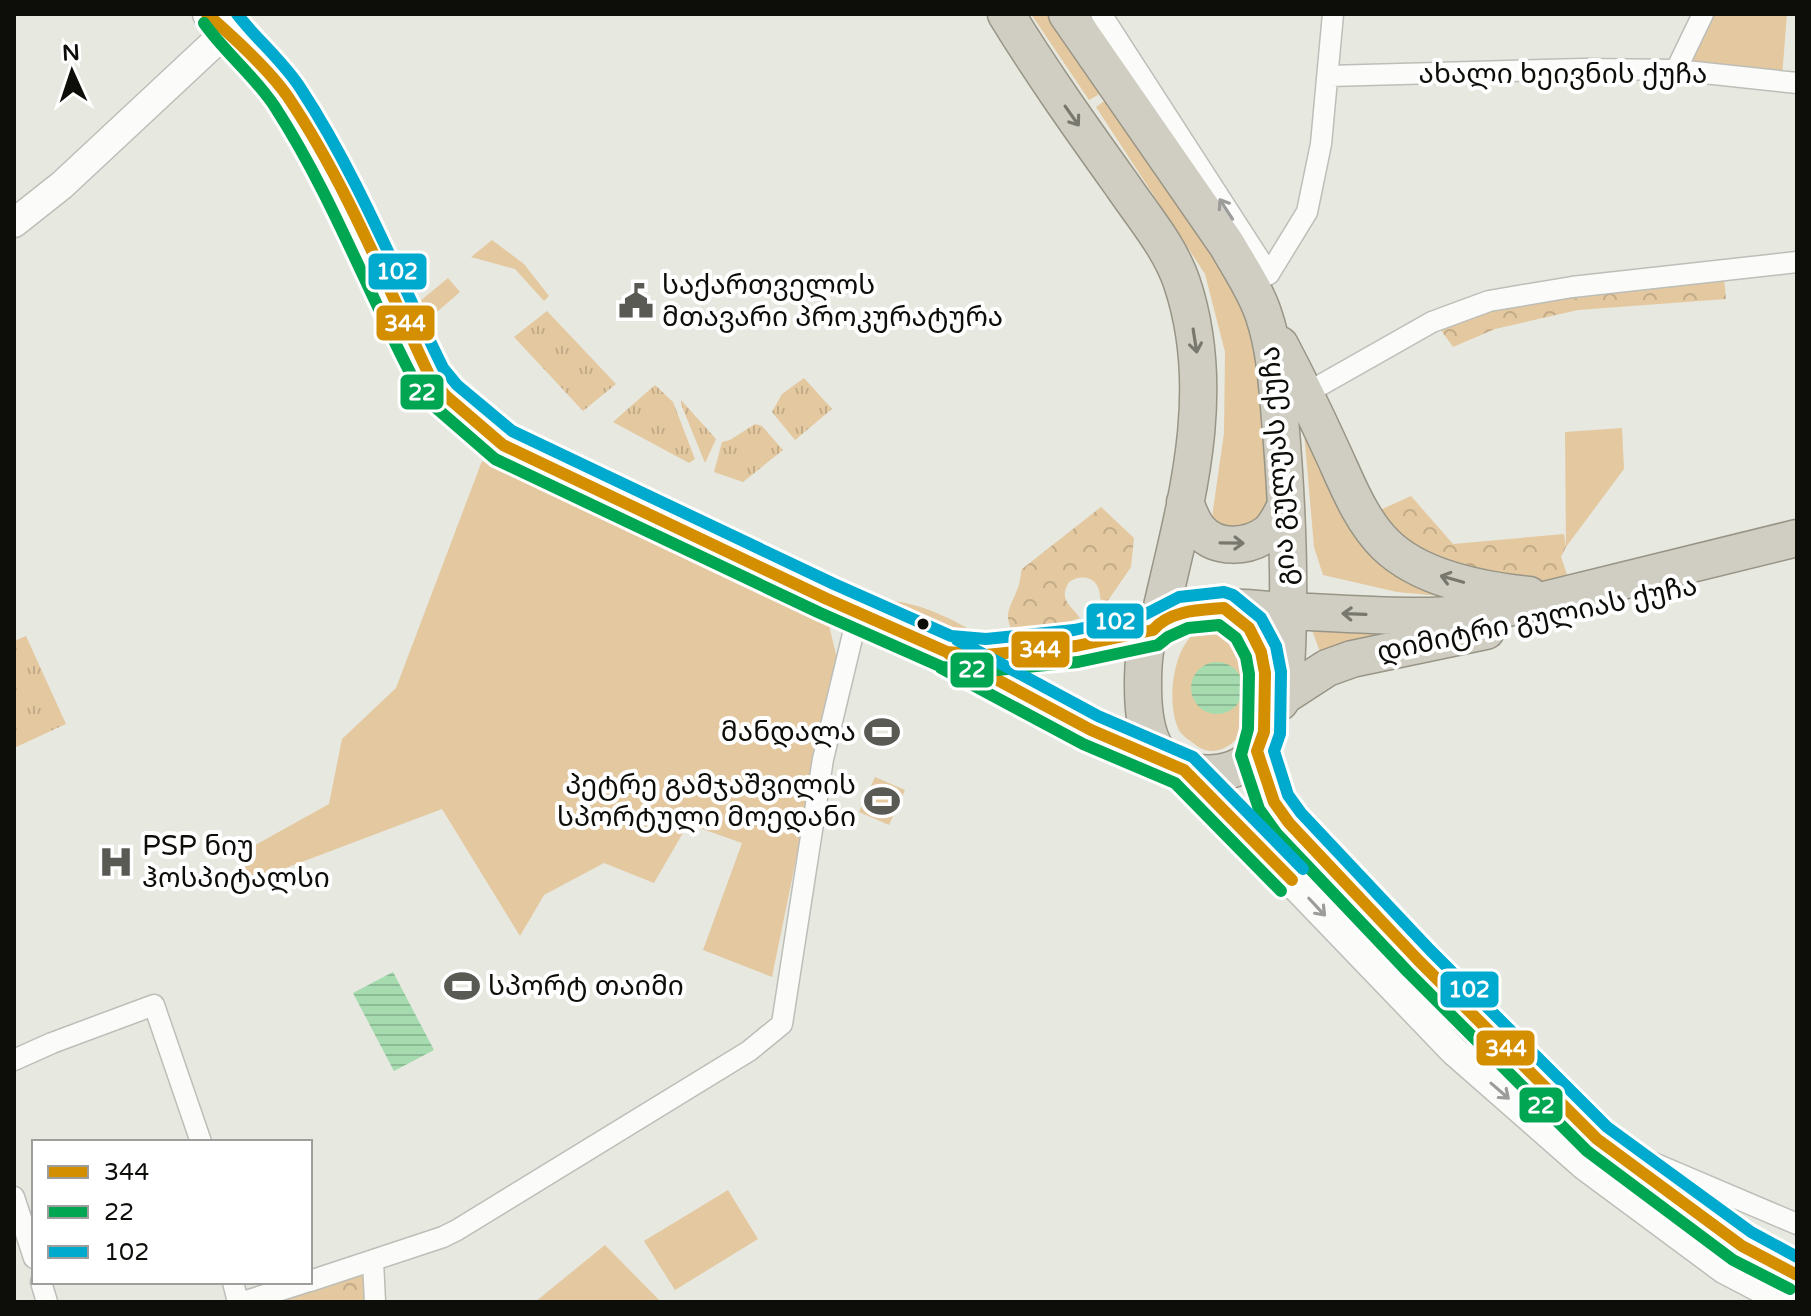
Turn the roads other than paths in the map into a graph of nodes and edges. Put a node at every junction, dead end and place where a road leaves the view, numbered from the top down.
1 (989, 14) edge
2 (1006, 14) edge
3 (1067, 14) edge
4 (1101, 14) edge
5 (1333, 14) edge
6 (1703, 14) edge
7 (217, 20) edge
8 (1029, 51) junction
9 (1676, 70) junction
10 (1329, 76) junction
11 (1797, 83) edge
12 (14, 223) edge
13 (1797, 262) edge
14 (1261, 291) junction
15 (1305, 394) junction
16 (1185, 502) junction
17 (1285, 507) junction
18 (1797, 538) edge
19 (1797, 561) edge
20 (1556, 598) junction
21 (1224, 608) junction
22 (1289, 611) junction
23 (858, 613) junction
24 (1155, 627) junction
25 (947, 652) junction
26 (1284, 696) junction
27 (1261, 741) junction
28 (1175, 766) junction
29 (14, 1060) edge
30 (1597, 1139) junction
31 (200, 1140) edge
32 (14, 1197) edge
33 (1797, 1224) edge
34 (32, 1252) edge
35 (373, 1261) junction
36 (1797, 1275) edge
37 (312, 1280) edge
38 (298, 1284) edge
39 (240, 1302) edge
40 (375, 1302) edge
41 (1787, 1302) edge

1 - 8 street
2 - 8 highway
3 - 14 highway, გია გულუას ქუჩა
14 -> 4 street, გია გულუას ქუჩა
5 - 10 street
6 - 9 street
7 - 12 street
7 - 23 street
8 -> 16 highway
9 - 10 street, ახალი ხეივნის ქუჩა
9 - 11 street, ახალი ხეივნის ქუჩა
10 - 14 street
13 - 15 street
14 - 15 highway
14 - 17 highway, გია გულუას ქუჩა
20 -> 15 highway
16 -> 17 highway
16 - 24 highway
17 - 22 highway, გია გულუას ქუჩა
18 - 20 highway, დიმიტრი გულიას ქუჩა
19 - 26 highway, დიმიტრი გულიას ქუჩა
20 -> 22 highway, დიმიტრი გულიას ქუჩა
21 - 22 highway, დიმიტრი გულიას ქუჩა
21 - 24 highway
21 - 27 highway
22 - 26 highway, გია გულუას ქუჩა
23 - 25 street
23 - 35 street
24 - 25 street
24 - 28 highway
25 - 28 street
26 - 27 highway, გია გულუას ქუჩა
27 - 28 highway
27 - 30 street
28 -> 41 street
29 - 31 street
30 - 33 street
30 - 36 street
32 - 34 street
35 - 37 street
35 - 40 street
38 - 39 street

